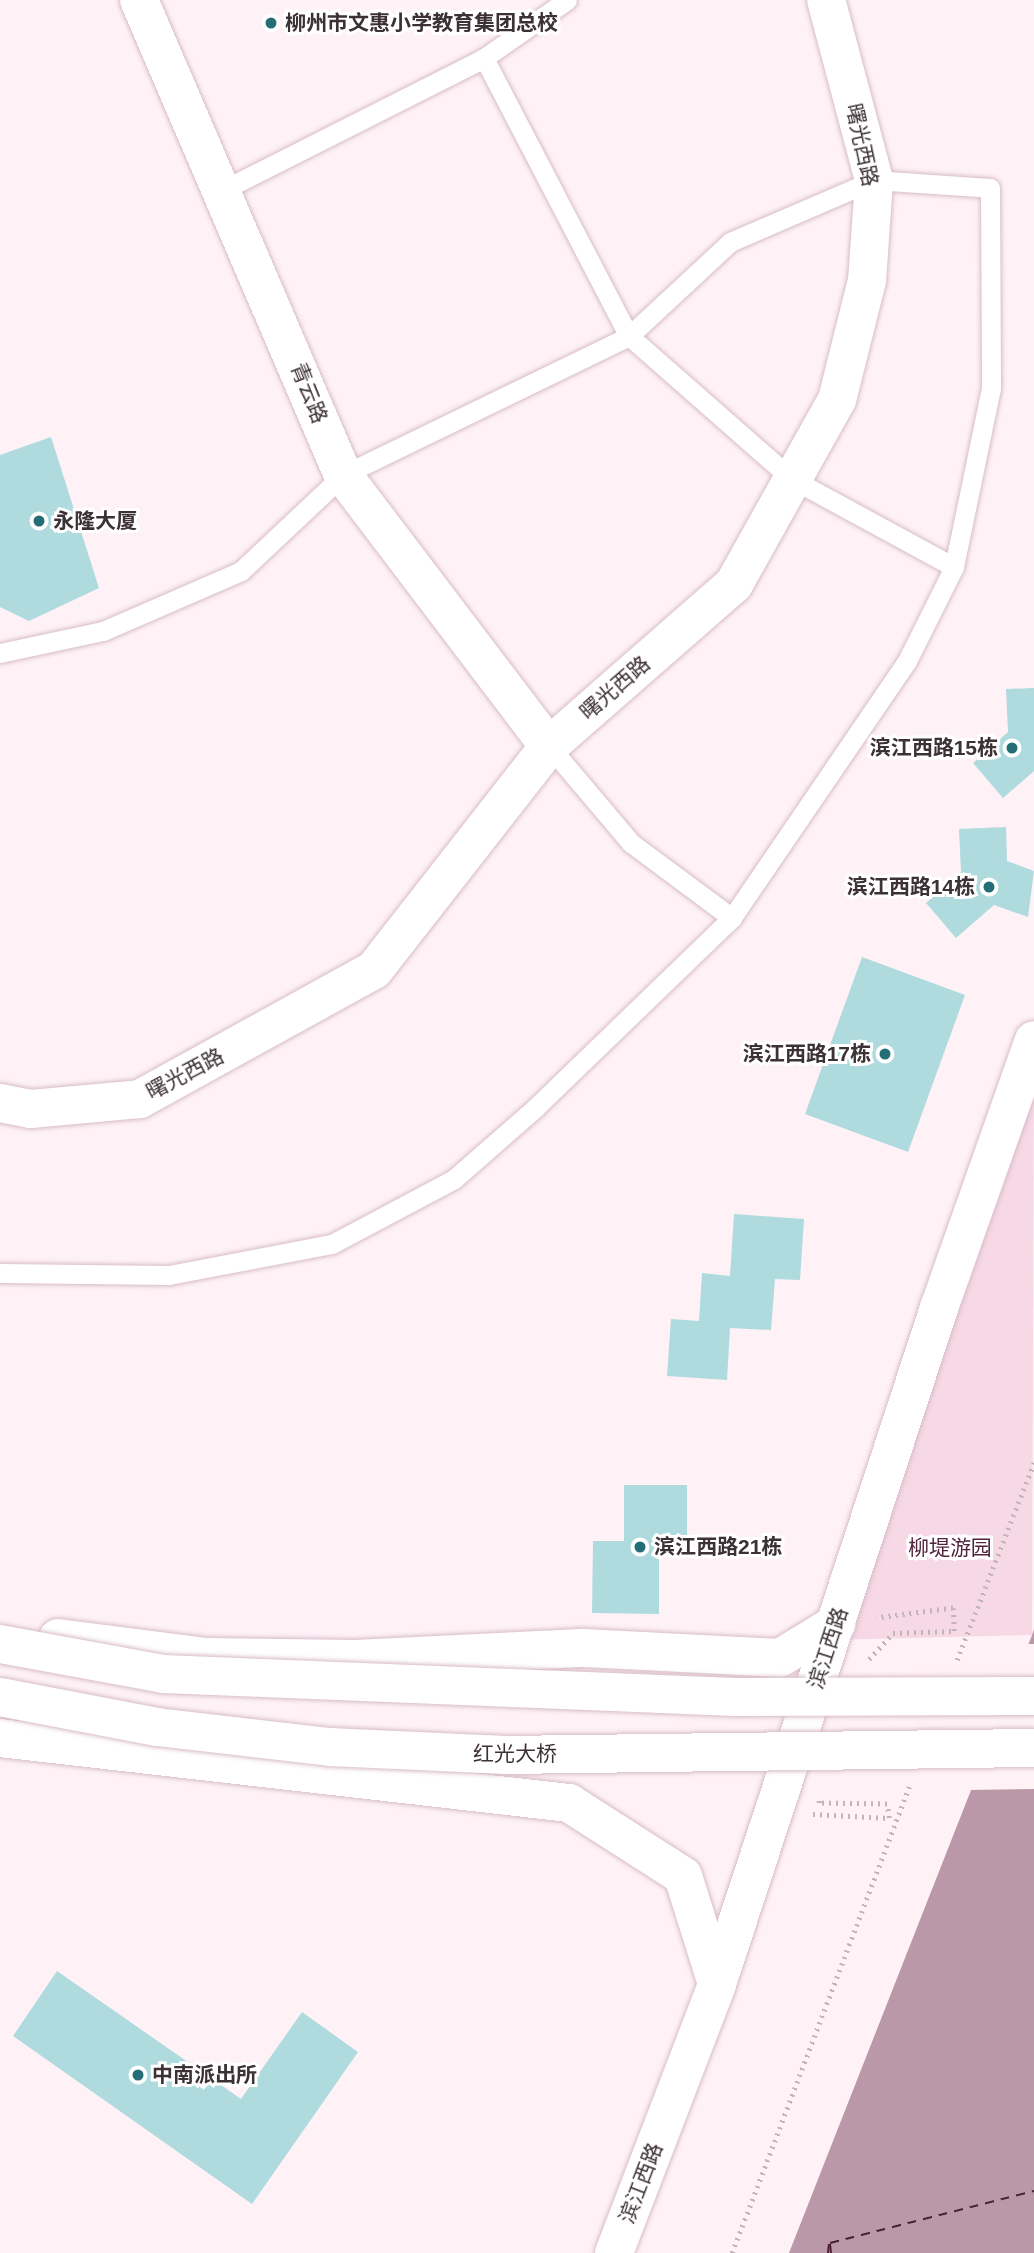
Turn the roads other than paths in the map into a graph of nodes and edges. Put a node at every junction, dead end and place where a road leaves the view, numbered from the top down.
1 (139, 0) edge
2 (566, 0) edge
3 (826, 0) edge
4 (484, 58) junction
5 (874, 180) junction
6 (225, 189) junction
7 (629, 336) junction
8 (343, 475) junction
9 (792, 480) junction
10 (954, 568) junction
11 (0, 653) edge
12 (549, 746) junction
13 (732, 918) junction
14 (1034, 1040) edge
15 (0, 1103) edge
16 (0, 1273) edge
17 (836, 1624) junction
18 (0, 1630) edge
19 (0, 1644) edge
20 (1034, 1696) edge
21 (0, 1697) edge
22 (0, 1738) edge
23 (1034, 1748) edge
24 (717, 1984) junction
25 (614, 2253) edge

1 - 6 street, 青云路
2 - 4 lane
3 - 5 street, 曙光西路
4 - 6 lane
4 - 7 lane
5 - 7 lane
5 - 9 street, 曙光西路
5 - 10 lane
6 - 8 street, 青云路
7 - 8 lane
7 - 9 lane
8 - 11 lane
8 - 12 street, 青云路
9 - 10 lane
9 - 12 street, 曙光西路
10 - 13 lane
12 - 13 lane
12 - 15 street, 曙光西路
13 - 16 lane
14 - 17 street, 滨江西路
17 - 18 street
17 - 24 street, 滨江西路
19 - 20 street, bridge
21 - 23 street, 红光大桥, bridge
22 - 24 street
24 - 25 street, 滨江西路

